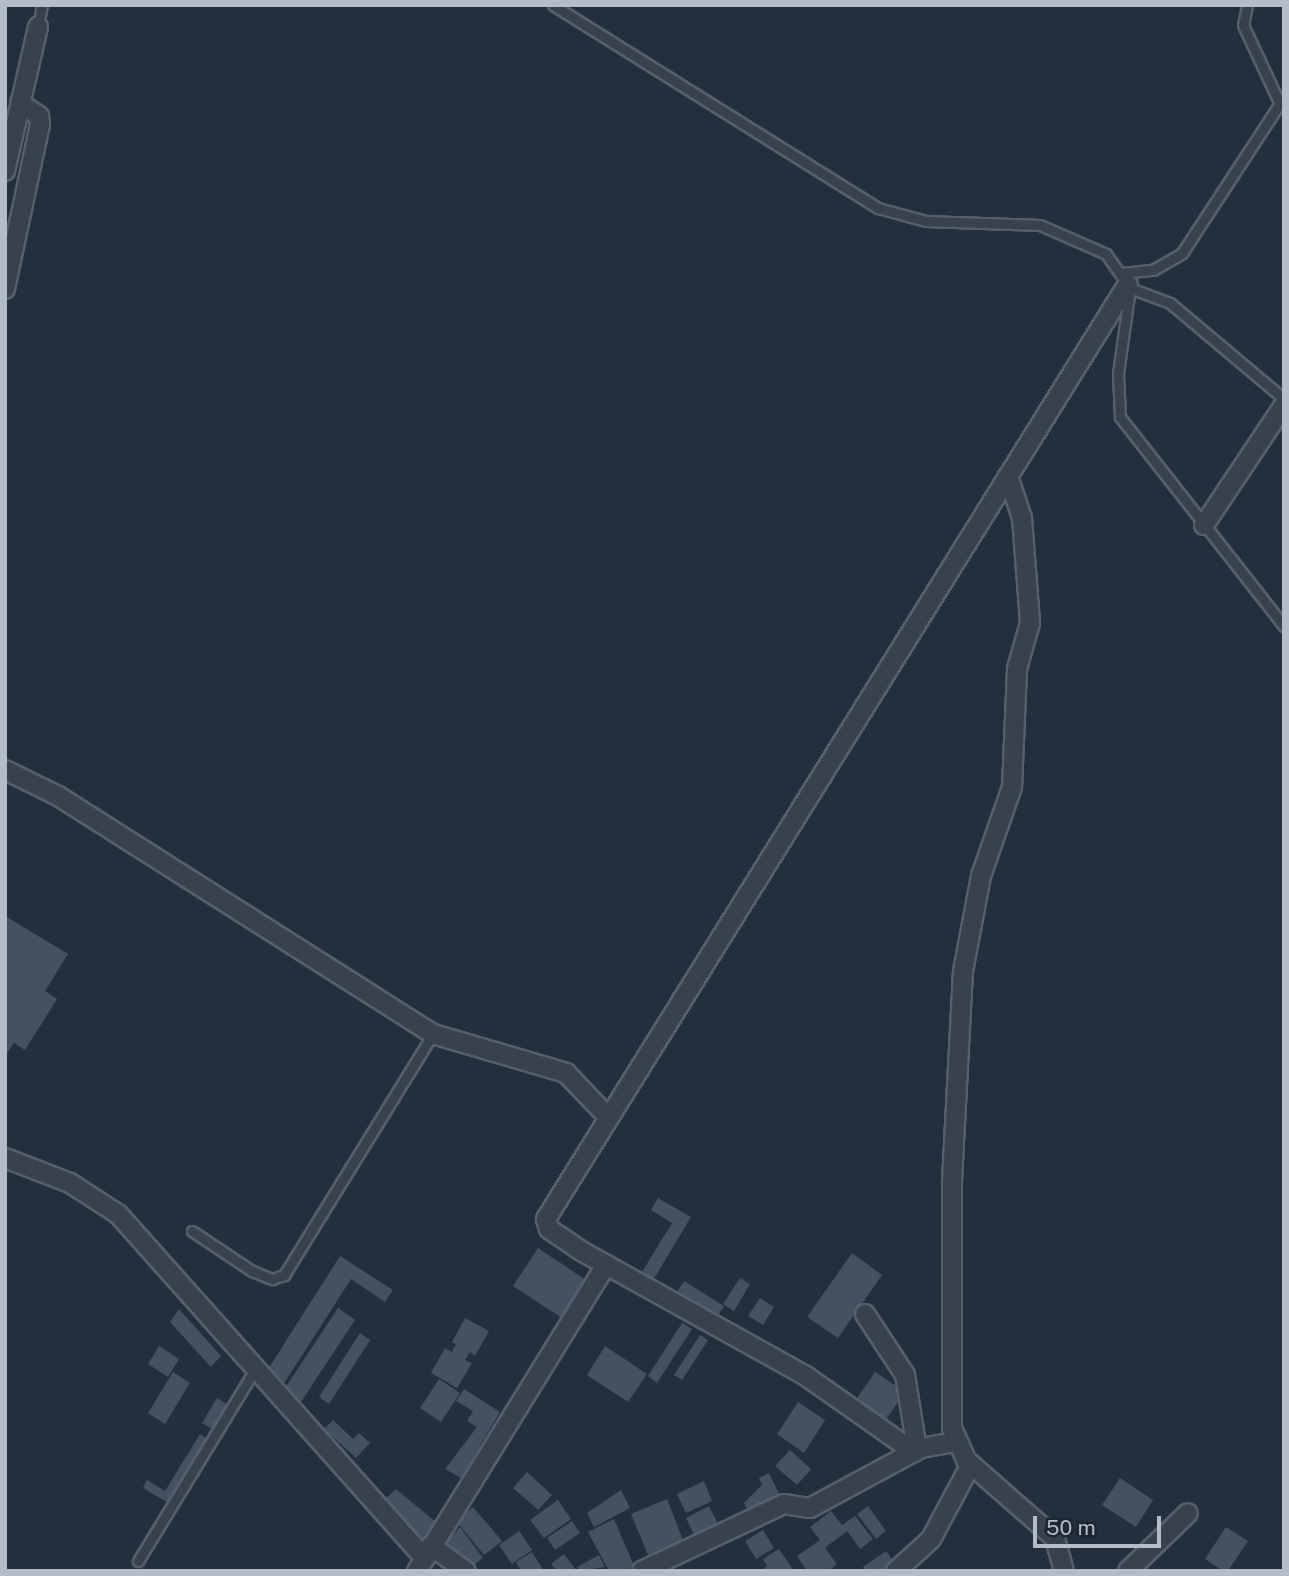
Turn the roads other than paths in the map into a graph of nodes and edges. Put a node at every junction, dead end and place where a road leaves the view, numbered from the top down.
1 (42, 5) edge
2 (553, 5) edge
3 (1247, 5) edge
4 (37, 27) joint
5 (1282, 101) edge
6 (20, 103) junction
7 (5, 171) edge
8 (1127, 282) junction
9 (5, 289) edge
10 (1284, 399) edge
11 (1284, 405) edge
12 (1008, 476) junction
13 (1204, 525) junction
14 (1284, 625) edge
15 (5, 770) edge
16 (433, 1034) junction
17 (608, 1117) junction
18 (5, 1158) edge
19 (192, 1231) dead end
20 (606, 1265) junction
21 (865, 1314) dead end
22 (256, 1368) junction
23 (954, 1442) junction
24 (915, 1451) junction
25 (971, 1464) junction
26 (1188, 1513) dead end
27 (424, 1558) edge
28 (138, 1561) dead end
29 (654, 1569) edge
30 (466, 1571) edge
31 (896, 1571) edge
32 (1064, 1571) edge
33 (1128, 1571) edge

1 - 4 lane
2 - 8 lane
3 - 5 lane
4 - 6 street
5 - 8 lane
6 - 7 street
6 - 9 street
8 - 10 lane
8 - 12 street
8 - 13 lane
11 - 13 street
12 - 17 street
12 - 23 street
13 - 14 lane
15 - 16 street
16 - 17 street
16 - 19 lane
17 - 20 street
18 - 22 street
20 - 24 street
20 - 27 street
21 - 24 street
22 - 27 street
22 - 28 lane
23 - 24 street
23 - 25 street
24 - 29 street
25 - 31 street
25 - 32 street
26 - 33 street
27 - 30 street

